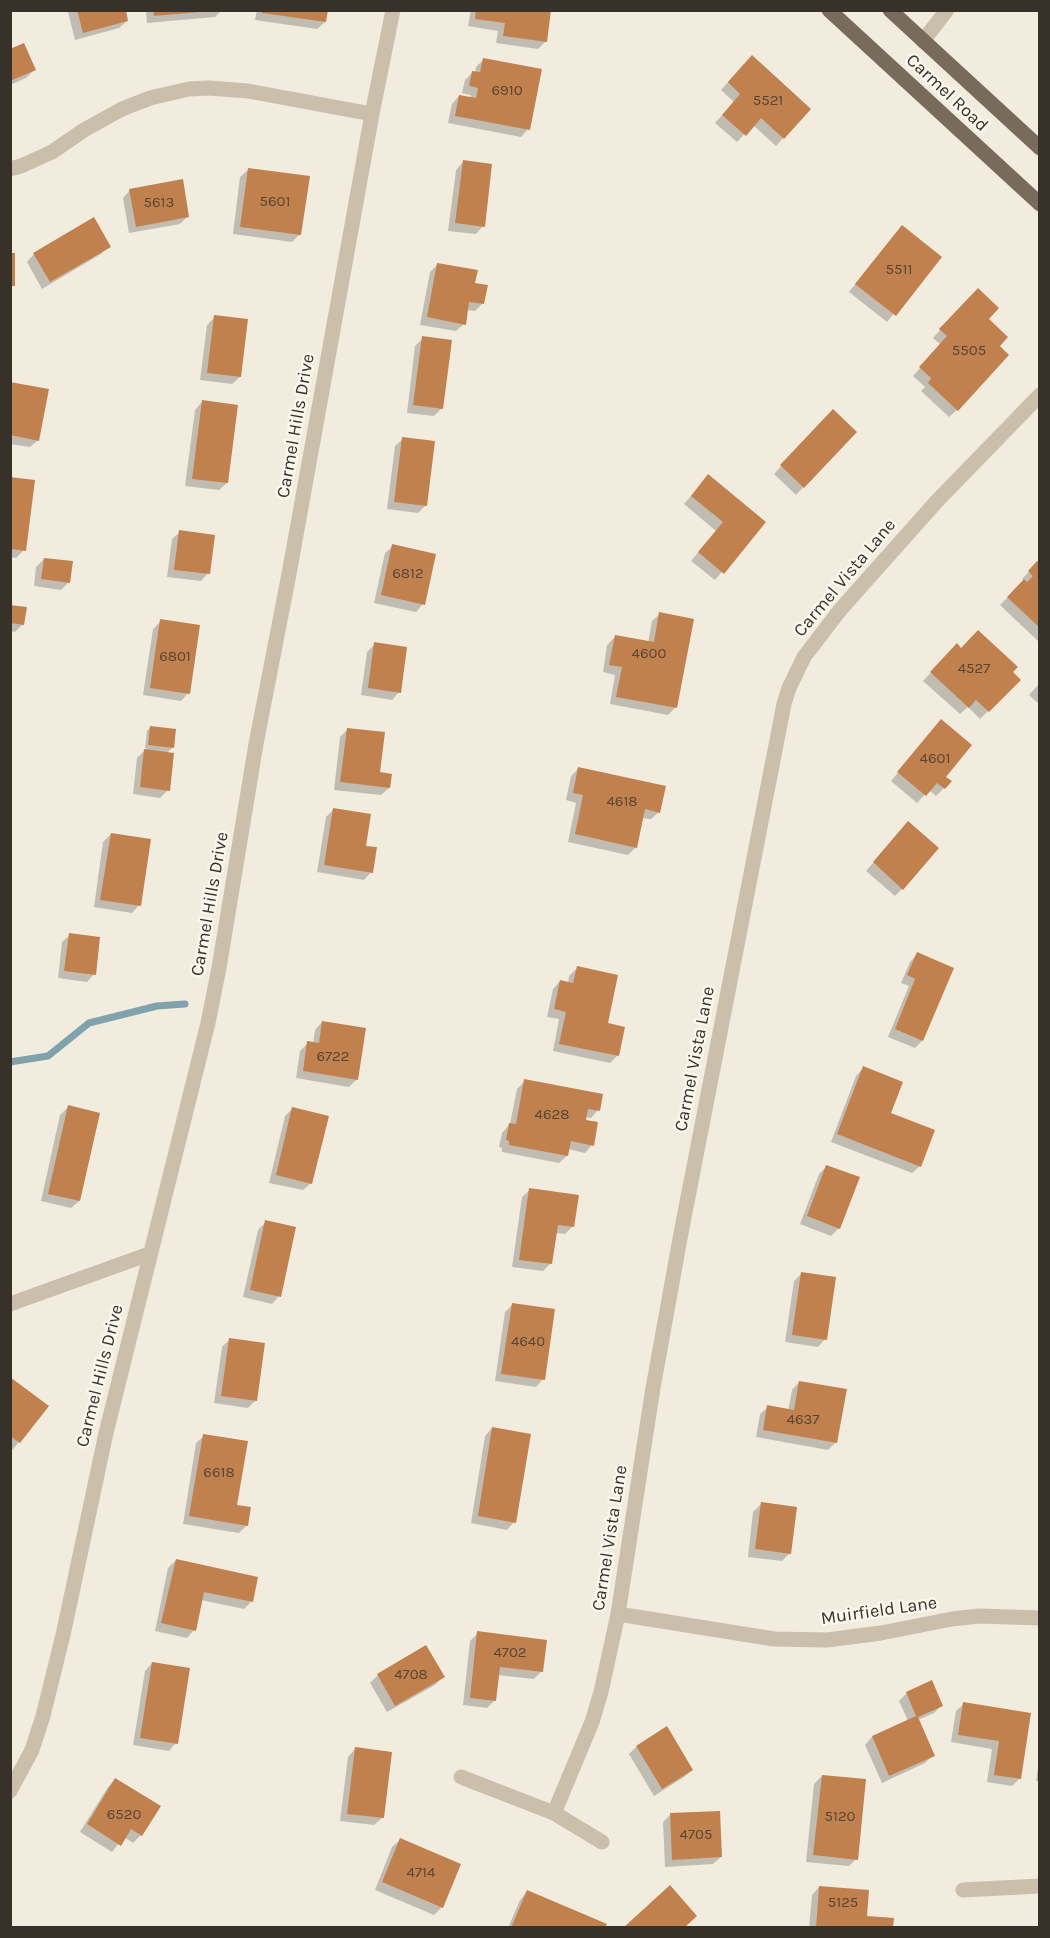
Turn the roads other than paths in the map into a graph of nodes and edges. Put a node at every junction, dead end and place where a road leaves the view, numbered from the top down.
1 (393, 10) edge
2 (829, 10) edge
3 (890, 10) edge
4 (947, 10) edge
5 (923, 41) junction
6 (372, 114) junction
7 (1040, 148) edge
8 (10, 169) edge
9 (1040, 204) edge
10 (1040, 395) edge
11 (149, 1254) junction
12 (10, 1304) edge
13 (618, 1614) junction
14 (1040, 1618) edge
15 (461, 1777) dead end
16 (10, 1791) edge
17 (554, 1814) junction
18 (602, 1842) dead end
19 (1040, 1886) edge
20 (963, 1890) dead end

1 - 6 street, Carmel Hills Drive
2 - 9 main road, Carmel Road
3 - 5 main road, Carmel Road
4 - 5 street
5 - 7 main road, Carmel Road
6 - 8 street
6 - 11 street, Carmel Hills Drive
10 - 13 street, Carmel Vista Lane
11 - 12 street
11 - 16 street, Carmel Hills Drive
13 - 14 street, Muirfield Lane
13 - 17 street, Carmel Vista Lane
15 - 17 street
17 - 18 street
19 - 20 street

